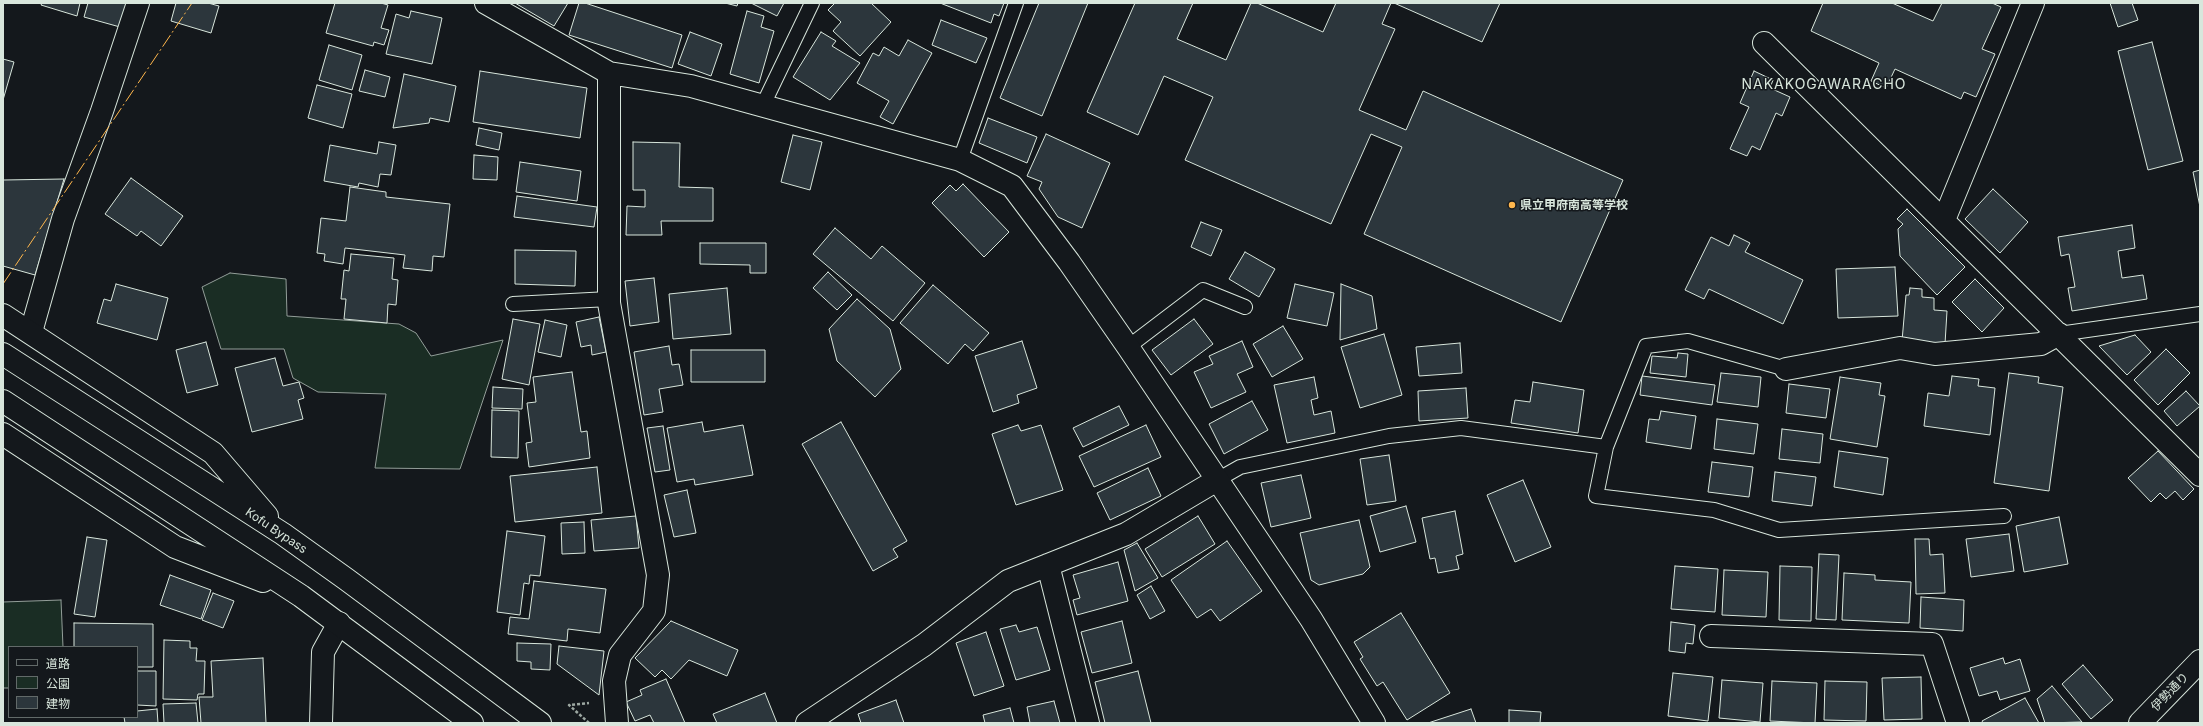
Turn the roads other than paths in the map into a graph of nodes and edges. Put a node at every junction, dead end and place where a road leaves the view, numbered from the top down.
1 (138, 3) edge
2 (812, 3) edge
3 (1016, 3) edge
4 (2033, 3) edge
5 (488, 4) edge
6 (1764, 43) dead end
7 (609, 73) junction
8 (763, 106) junction
9 (960, 160) junction
10 (1944, 220) junction
11 (609, 299) junction
12 (513, 304) dead end
13 (1246, 307) dead end
14 (2200, 314) edge
15 (3, 315) edge
16 (31, 332) junction
17 (2059, 334) junction
18 (1128, 347) junction
19 (3, 354) edge
20 (1786, 369) joint
21 (3, 401) edge
22 (3, 434) edge
23 (1606, 446) junction
24 (2200, 475) edge
25 (1217, 480) junction
26 (2004, 516) dead end
27 (283, 534) junction
28 (1048, 565) junction
29 (301, 596) junction
30 (339, 623) junction
31 (1711, 636) dead end
32 (2200, 661) edge
33 (321, 723) edge
34 (472, 723) edge
35 (540, 723) edge
36 (617, 723) edge
37 (808, 723) edge
38 (1088, 723) edge
39 (1374, 723) edge
40 (1958, 723) edge
41 (2140, 723) edge

1 - 16 main road
2 - 8 lane
3 - 9 lane
4 - 10 main road
5 - 7 main road
6 - 10 main road
7 - 8 main road
7 - 11 main road
8 - 9 main road
9 - 18 main road
10 - 17 main road
11 - 12 lane
11 - 36 main road
13 - 18 lane
14 - 17 lane
15 - 16 main road
16 - 27 main road
17 - 20 main road
17 - 24 main road
18 - 25 main road
19 - 27 main road, Kofu Bypass
20 - 23 lane
21 - 29 main road
22 - 29 main road
23 - 25 lane
23 - 26 lane
25 - 28 main road
25 - 39 main road
27 - 35 main road, Kofu Bypass
28 - 37 main road
28 - 38 main road
29 - 30 main road
30 - 33 main road
30 - 34 main road
31 - 40 main road
32 - 41 main road, 伊勢通り

